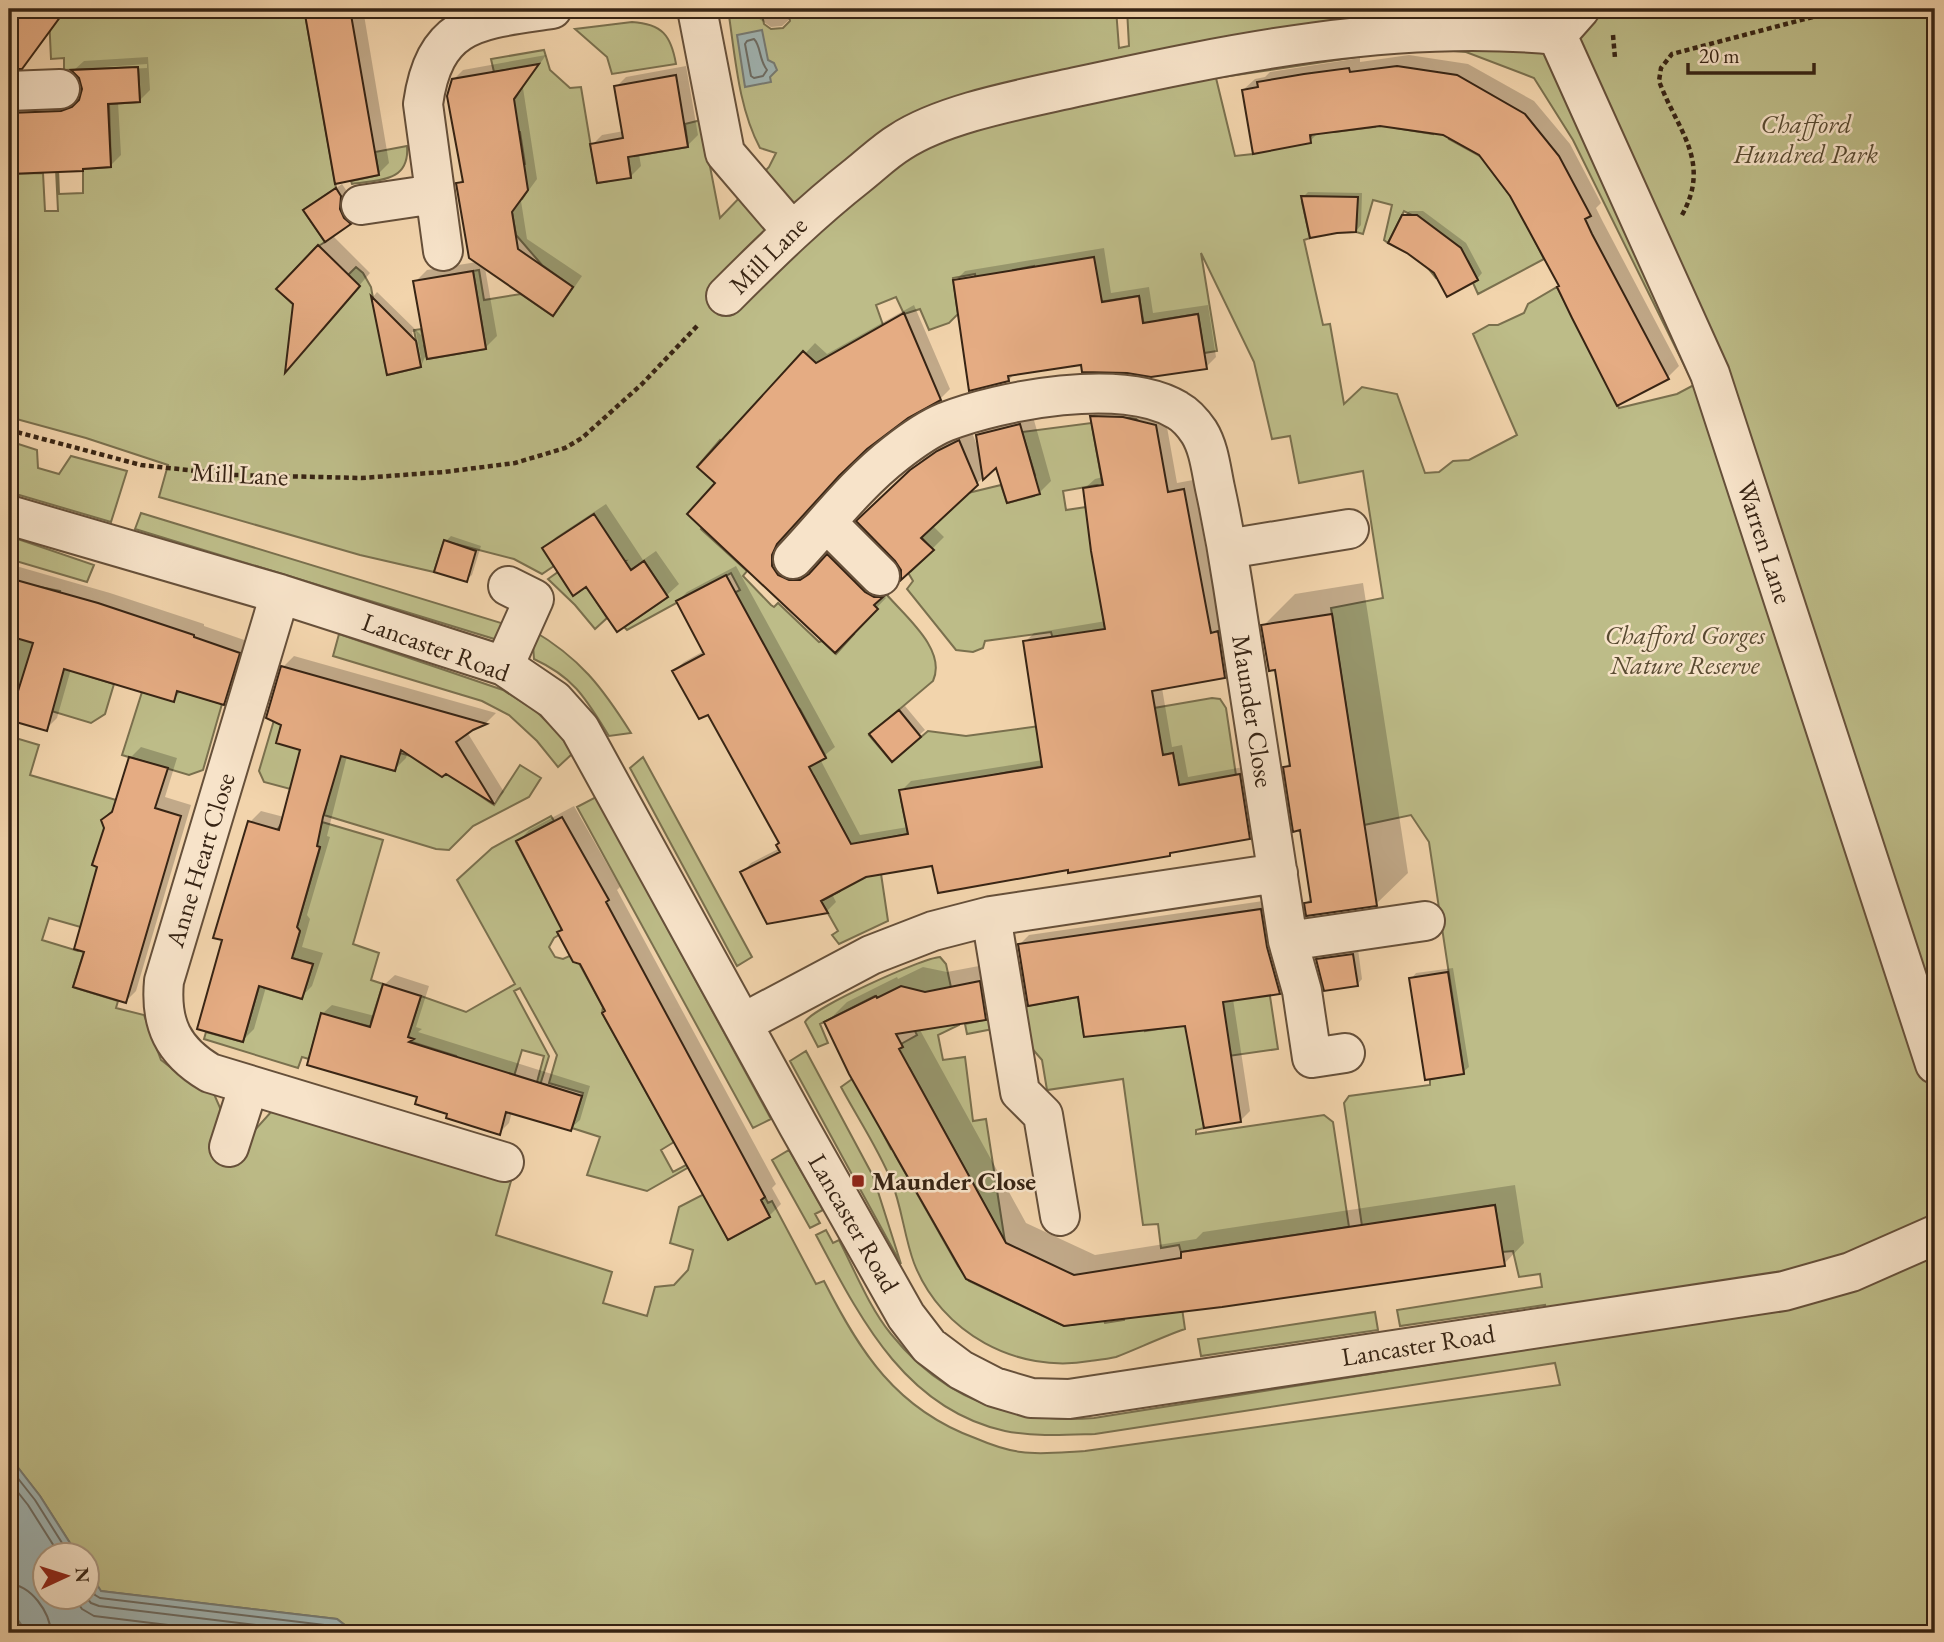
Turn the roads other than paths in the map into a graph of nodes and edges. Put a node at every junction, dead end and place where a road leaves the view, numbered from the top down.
1 (552, 9) edge
2 (697, 9) edge
3 (1569, 22) edge
4 (60, 89) dead end
5 (9, 91) edge
6 (435, 194) junction
7 (361, 205) dead end
8 (791, 230) junction
9 (443, 251) dead end
10 (726, 296) road end
11 (9, 514) edge
12 (827, 523) junction
13 (1349, 529) dead end
14 (1227, 549) junction
15 (793, 559) dead end
16 (880, 576) dead end
17 (508, 586) dead end
18 (280, 594) junction
19 (504, 666) junction
20 (1278, 873) junction
21 (991, 916) junction
22 (1425, 921) dead end
23 (1288, 941) junction
24 (743, 1023) junction
25 (1345, 1053) dead end
26 (1935, 1064) edge
27 (249, 1085) junction
28 (229, 1147) dead end
29 (504, 1162) dead end
30 (1060, 1216) dead end
31 (1935, 1235) edge

1 - 6 street
2 - 8 street
3 - 8 street, Mill Lane
3 - 26 street, Warren Lane
4 - 5 street
6 - 7 street
6 - 9 street
8 - 10 street, Mill Lane
11 - 18 street, Lancaster Road
12 - 14 street, Maunder Close
12 - 15 street, Maunder Close
12 - 16 street
13 - 14 street
14 - 20 street, Maunder Close
17 - 19 street
18 - 19 street, Lancaster Road
18 - 27 street, Anne Heart Close
19 - 24 street, Lancaster Road
20 - 21 street
20 - 23 street, Maunder Close
21 - 24 street
21 - 30 street
22 - 23 street
23 - 25 street, Maunder Close
24 - 31 street, Lancaster Road
27 - 28 street
27 - 29 street, Anne Heart Close

